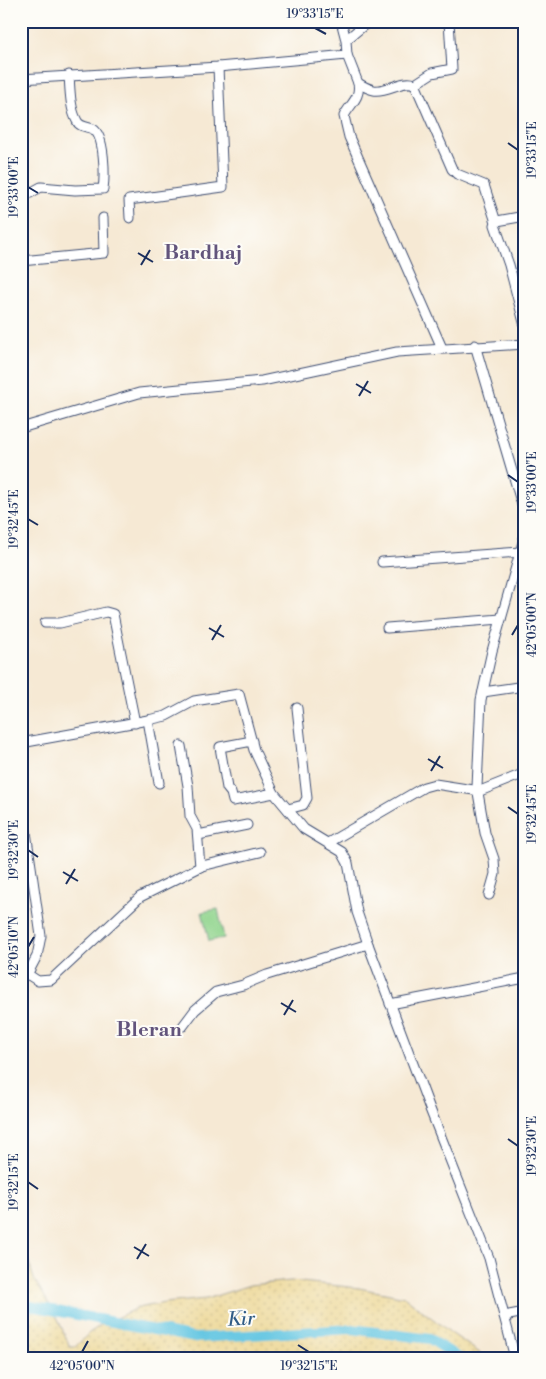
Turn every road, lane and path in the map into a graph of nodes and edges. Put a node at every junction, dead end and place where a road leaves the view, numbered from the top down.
1 (341, 21) edge
2 (369, 21) edge
3 (449, 21) edge
4 (346, 40) junction
5 (347, 55) junction
6 (218, 67) junction
7 (69, 75) junction
8 (21, 79) edge
9 (358, 83) junction
10 (415, 84) junction
11 (21, 198) edge
12 (525, 216) edge
13 (103, 218) dead end
14 (130, 218) dead end
15 (496, 222) junction
16 (21, 261) edge
17 (525, 326) edge
18 (525, 344) edge
19 (475, 345) junction
20 (442, 348) junction
21 (21, 428) edge
22 (525, 515) edge
23 (525, 535) edge
24 (521, 552) junction
25 (382, 562) dead end
26 (501, 619) junction
27 (45, 623) dead end
28 (387, 628) dead end
29 (525, 686) edge
30 (483, 692) junction
31 (297, 708) dead end
32 (148, 720) junction
33 (135, 723) junction
34 (252, 741) junction
35 (21, 743) edge
36 (181, 746) dead end
37 (525, 773) edge
38 (159, 783) dead end
39 (480, 790) junction
40 (274, 793) junction
41 (288, 809) junction
42 (24, 818) dead end
43 (247, 824) dead end
44 (198, 835) junction
45 (328, 843) junction
46 (260, 852) dead end
47 (200, 867) junction
48 (489, 895) dead end
49 (368, 944) junction
50 (24, 972) edge
51 (525, 978) edge
52 (390, 1004) junction
53 (183, 1026) dead end
54 (525, 1312) edge
55 (504, 1316) junction
56 (515, 1358) edge

1 - 4 street
2 - 4 street
3 - 10 street
4 - 5 street
5 - 6 street
5 - 9 street
6 - 7 street
6 - 14 street
7 - 8 street
7 - 11 street
9 - 10 street
9 - 20 street
10 - 15 street
12 - 15 street
13 - 16 street
15 - 17 street
18 - 19 street
19 - 20 street
19 - 22 street
20 - 21 street
23 - 24 street
24 - 25 street
24 - 26 street
26 - 28 street
26 - 30 street
27 - 33 street
29 - 30 street
30 - 39 street
31 - 41 street
32 - 33 street
32 - 34 street
32 - 38 street
33 - 35 street
34 - 40 street
34 - 40 street
36 - 44 street
37 - 39 street
39 - 45 street
39 - 48 street
40 - 41 street
41 - 45 street
42 - 50 street
43 - 44 street
44 - 47 street
45 - 49 street
46 - 47 street
47 - 50 street
49 - 52 street
49 - 53 street
51 - 52 street
52 - 55 street
54 - 55 street
55 - 56 street

